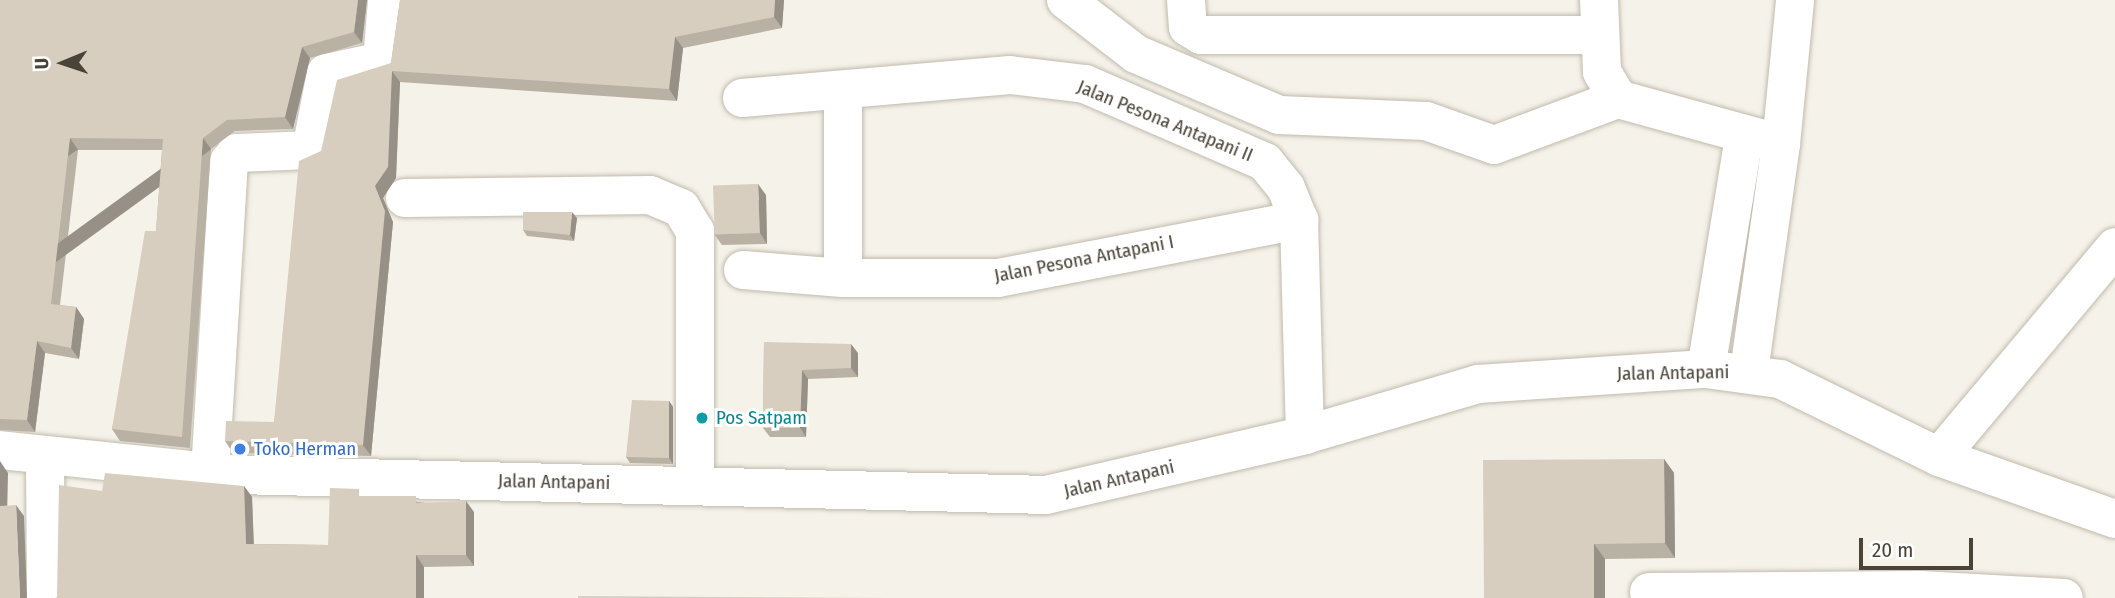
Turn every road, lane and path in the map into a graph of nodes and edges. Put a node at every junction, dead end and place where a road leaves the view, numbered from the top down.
1 (387, 0) edge
2 (1066, 0) edge
3 (1186, 0) edge
4 (1795, 0) edge
5 (1599, 18) edge
6 (842, 92) junction
7 (741, 98) dead end
8 (1618, 99) junction
9 (1744, 138) junction
10 (1781, 144) junction
11 (405, 198) dead end
12 (1299, 220) junction
13 (2115, 247) edge
14 (743, 270) dead end
15 (843, 278) junction
16 (1706, 369) junction
17 (1749, 373) junction
18 (1305, 435) junction
19 (0, 450) edge
20 (45, 457) junction
21 (1939, 457) junction
22 (210, 472) junction
23 (695, 485) junction
24 (2115, 519) edge
25 (1649, 592) dead end
26 (1922, 594) edge
27 (46, 598) edge
28 (2064, 598) edge

1 - 22 street
2 - 8 street
3 - 5 street
4 - 10 street
5 - 8 street
6 - 7 street, Jalan Pesona Antapani II
6 - 12 street, Jalan Pesona Antapani II
6 - 15 street
8 - 9 street
9 - 10 street
9 - 16 street
10 - 17 street
11 - 23 street
12 - 15 street, Jalan Pesona Antapani I
12 - 18 street, Jalan Pesona Antapani II
13 - 21 street
14 - 15 street, Jalan Pesona Antapani I
16 - 17 street, Jalan Antapani
16 - 18 street, Jalan Antapani
17 - 21 street, Jalan Antapani
18 - 23 street, Jalan Antapani
19 - 20 street, Jalan Antapani
20 - 22 street, Jalan Antapani
20 - 27 street
21 - 24 street, Jalan Antapani
22 - 23 street, Jalan Antapani
25 - 26 street
26 - 28 street

